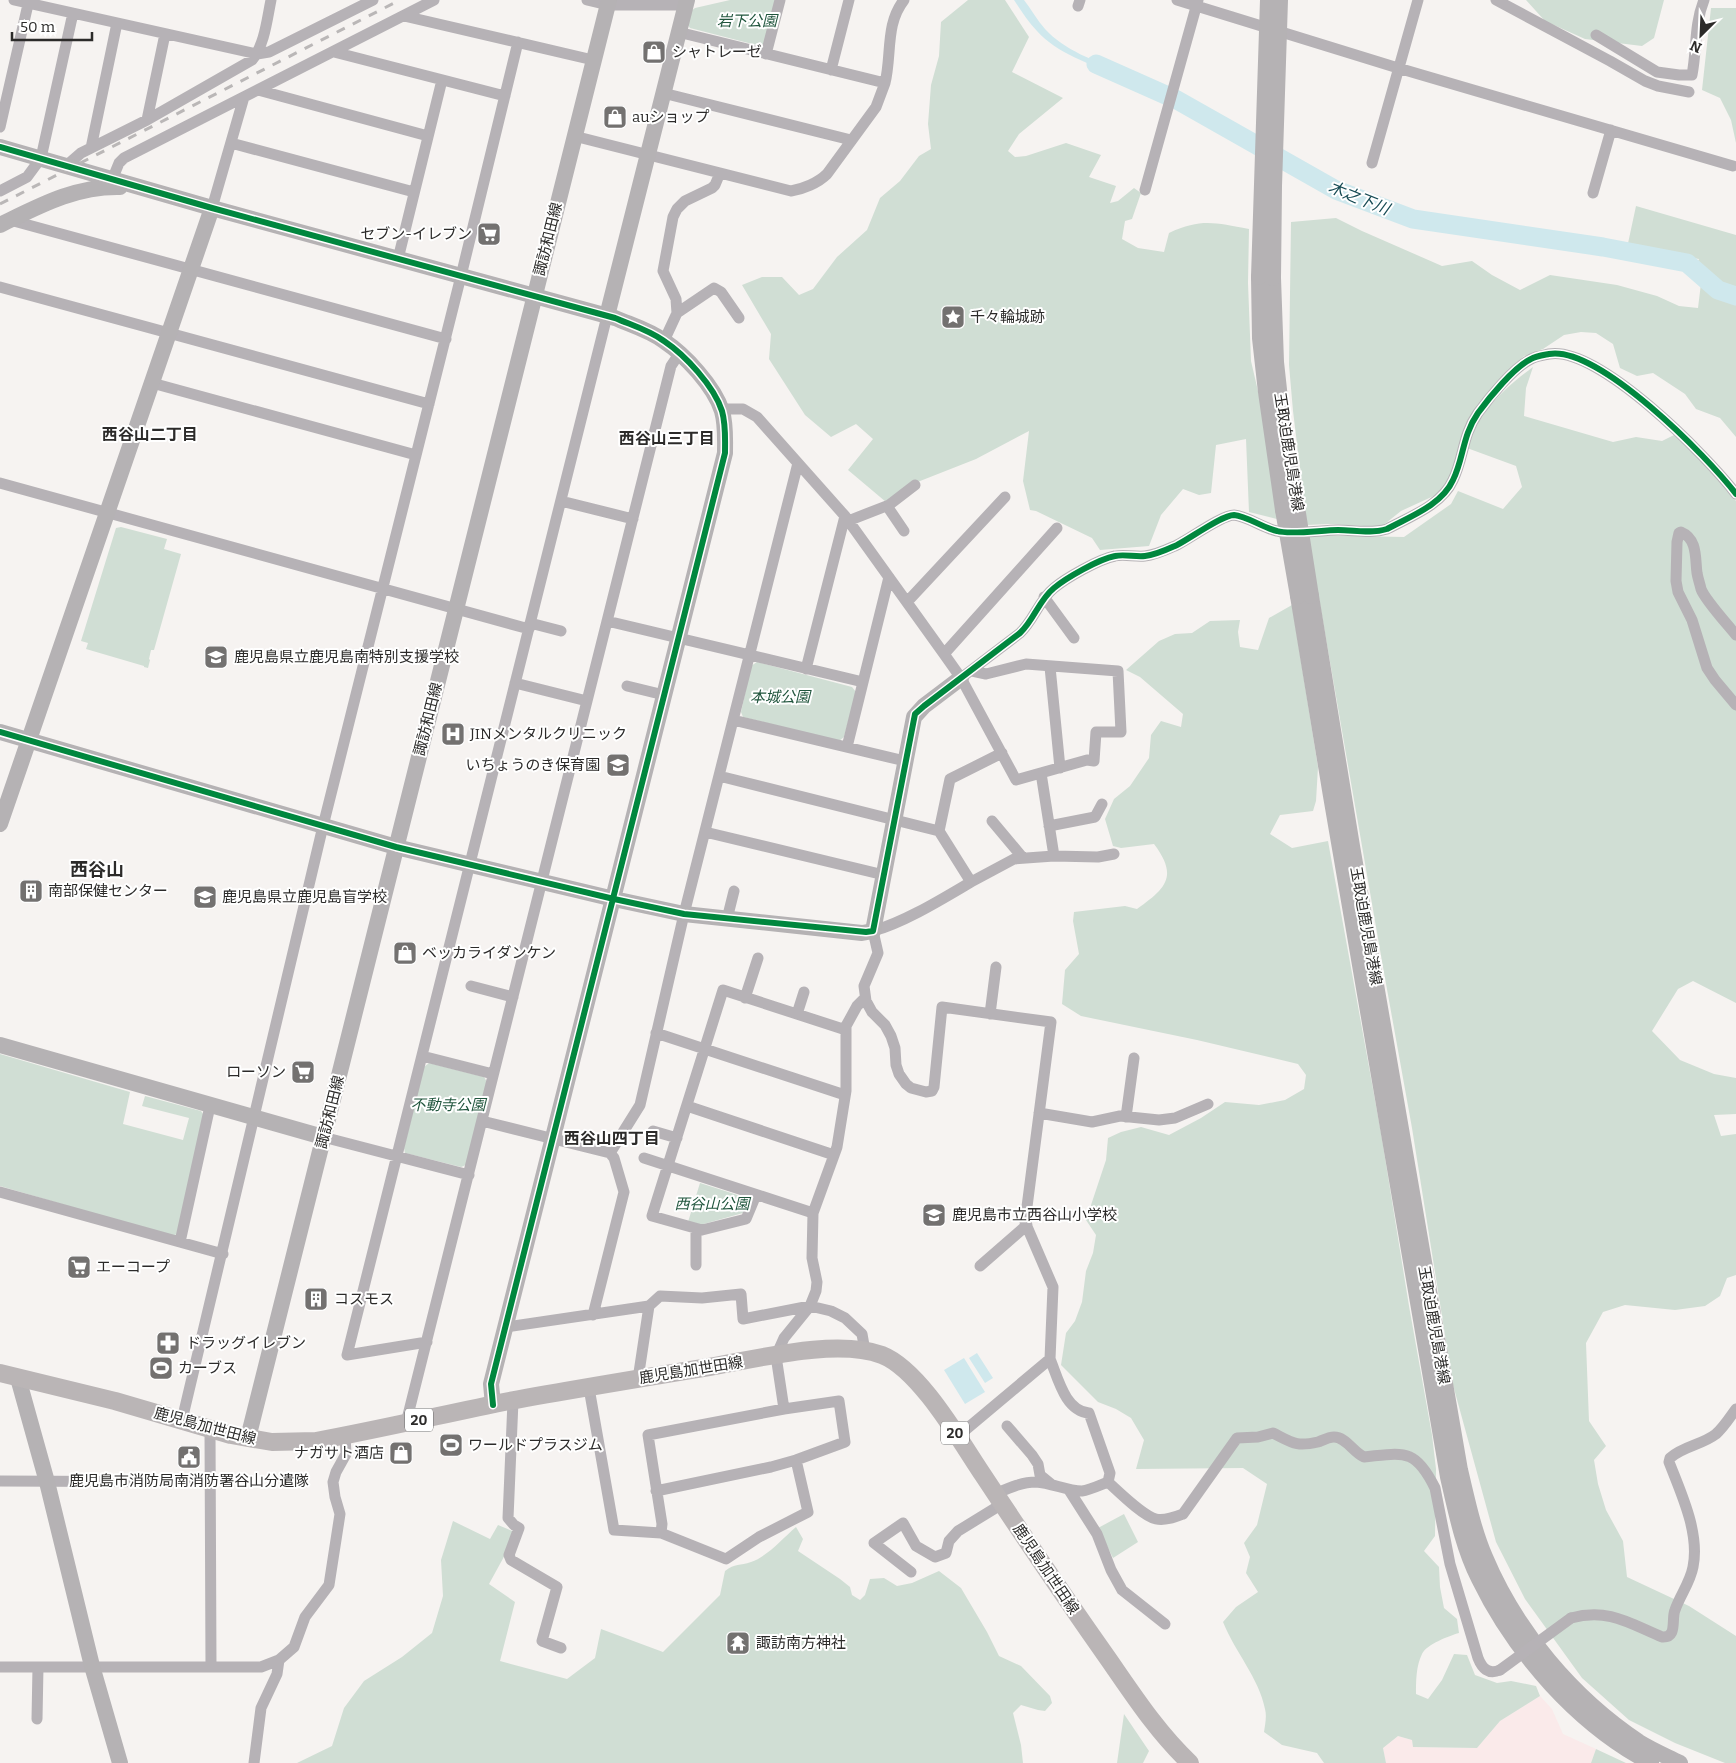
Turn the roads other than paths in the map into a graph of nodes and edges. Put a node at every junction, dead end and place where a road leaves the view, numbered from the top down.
1 (14, 0) edge
2 (271, 0) edge
3 (373, 0) edge
4 (434, 0) edge
5 (587, 0) edge
6 (780, 0) edge
7 (849, 0) edge
8 (904, 0) edge
9 (1177, 0) edge
10 (1262, 0) edge
11 (1268, 0) edge
12 (1280, 0) edge
13 (1418, 0) edge
14 (1496, 0) edge
15 (1704, 0) edge
16 (29, 2) edge
17 (608, 2) edge
18 (686, 2) edge
19 (1197, 3) edge
20 (73, 13) junction
21 (404, 16) junction
22 (117, 23) junction
23 (1261, 26) junction
24 (678, 32) junction
25 (165, 34) junction
26 (1596, 35) dead end
27 (518, 42) junction
28 (334, 52) junction
29 (257, 54) junction
30 (766, 54) junction
31 (593, 60) junction
32 (1398, 68) junction
33 (831, 70) junction
34 (442, 80) junction
35 (885, 83) junction
36 (258, 90) junction
37 (1689, 92) dead end
38 (663, 94) junction
39 (505, 96) junction
40 (244, 97) junction
41 (147, 120) junction
42 (0, 127) edge
43 (1612, 130) junction
44 (428, 136) junction
45 (574, 136) junction
46 (851, 140) junction
47 (231, 143) junction
48 (0, 148) edge
49 (91, 148) junction
50 (648, 155) junction
51 (41, 158) junction
52 (1372, 163) dead end
53 (1733, 166) dead end
54 (72, 168) junction
55 (720, 173) junction
56 (112, 180) junction
57 (143, 188) junction
58 (1145, 190) dead end
59 (0, 191) edge
60 (414, 192) junction
61 (1593, 193) dead end
62 (62, 195) junction
63 (212, 208) junction
64 (5, 223) edge
65 (398, 259) junction
66 (190, 270) junction
67 (461, 276) junction
68 (1266, 277) junction
69 (0, 287) edge
70 (534, 296) junction
71 (677, 313) junction
72 (607, 316) junction
73 (739, 318) dead end
74 (169, 333) junction
75 (446, 339) junction
76 (664, 341) junction
77 (679, 354) junction
78 (152, 383) junction
79 (429, 404) junction
80 (721, 409) junction
81 (416, 455) junction
82 (798, 463) junction
83 (0, 483) edge
84 (916, 486) dead end
85 (1736, 494) edge
86 (1005, 497) dead end
87 (561, 501) junction
88 (886, 506) junction
89 (107, 513) junction
90 (846, 518) junction
91 (633, 519) junction
92 (1057, 528) dead end
93 (904, 531) dead end
94 (889, 578) junction
95 (383, 589) junction
96 (1044, 597) junction
97 (907, 602) junction
98 (456, 609) junction
99 (608, 621) junction
100 (530, 626) junction
101 (561, 631) dead end
102 (1736, 635) edge
103 (678, 638) junction
104 (1074, 638) dead end
105 (944, 654) junction
106 (750, 655) junction
107 (1050, 667) junction
108 (806, 669) junction
109 (966, 674) junction
110 (863, 682) junction
111 (515, 683) junction
112 (627, 686) dead end
113 (664, 695) junction
114 (587, 701) junction
115 (1736, 705) edge
116 (733, 720) junction
117 (0, 732) edge
118 (29, 741) junction
119 (847, 747) junction
120 (1002, 753) junction
121 (905, 761) junction
122 (1060, 768) junction
123 (1041, 773) junction
124 (719, 776) junction
125 (1102, 804) dead end
126 (894, 820) junction
127 (992, 821) dead end
128 (0, 824) edge
129 (323, 826) junction
130 (1049, 826) junction
131 (939, 831) junction
132 (705, 832) junction
133 (396, 847) junction
134 (1114, 854) dead end
135 (1054, 856) junction
136 (1023, 858) junction
137 (470, 864) junction
138 (884, 875) junction
139 (542, 882) junction
140 (971, 882) junction
141 (734, 891) dead end
142 (614, 899) junction
143 (684, 914) junction
144 (727, 919) junction
145 (874, 931) junction
146 (758, 958) dead end
147 (996, 967) dead end
148 (471, 986) dead end
149 (804, 992) dead end
150 (513, 997) junction
151 (745, 998) junction
152 (865, 998) junction
153 (797, 1014) junction
154 (990, 1014) junction
155 (846, 1030) junction
156 (656, 1033) junction
157 (0, 1045) edge
158 (704, 1049) junction
159 (422, 1056) junction
160 (1134, 1058) dead end
161 (493, 1074) junction
162 (845, 1095) junction
163 (1208, 1104) dead end
164 (210, 1106) junction
165 (687, 1106) junction
166 (1039, 1113) junction
167 (1126, 1117) junction
168 (254, 1118) junction
169 (482, 1121) junction
170 (653, 1130) dead end
171 (1396, 1131) junction
172 (323, 1137) junction
173 (553, 1138) junction
174 (677, 1138) junction
175 (610, 1153) junction
176 (834, 1155) junction
177 (396, 1156) junction
178 (644, 1158) dead end
179 (668, 1166) junction
180 (469, 1175) junction
181 (0, 1192) edge
182 (756, 1194) junction
183 (813, 1213) junction
184 (1026, 1225) junction
185 (696, 1229) junction
186 (180, 1242) junction
187 (223, 1254) junction
188 (696, 1265) dead end
189 (980, 1266) dead end
190 (649, 1306) junction
191 (810, 1306) junction
192 (592, 1315) junction
193 (506, 1327) junction
194 (427, 1342) junction
195 (865, 1350) junction
196 (776, 1356) junction
197 (1050, 1359) junction
198 (0, 1373) edge
199 (18, 1378) junction
200 (638, 1379) junction
201 (589, 1388) junction
202 (513, 1401) junction
203 (493, 1404) junction
204 (784, 1409) junction
205 (1736, 1409) edge
206 (182, 1420) junction
207 (406, 1423) junction
208 (1007, 1426) dead end
209 (210, 1428) junction
210 (345, 1436) junction
211 (957, 1437) junction
212 (248, 1438) junction
213 (796, 1460) junction
214 (0, 1481) edge
215 (47, 1482) junction
216 (211, 1482) junction
217 (1108, 1482) junction
218 (1053, 1485) junction
219 (1069, 1490) junction
220 (656, 1491) junction
221 (999, 1499) junction
222 (661, 1533) junction
223 (911, 1572) dead end
224 (1165, 1624) dead end
225 (561, 1648) dead end
226 (278, 1660) junction
227 (92, 1666) junction
228 (0, 1667) edge
229 (38, 1667) junction
230 (211, 1667) junction
231 (37, 1719) dead end
232 (120, 1763) edge
233 (254, 1763) edge
234 (1190, 1763) edge
235 (1651, 1763) edge
236 (1680, 1763) edge

1 - 16 street
2 - 29 street
3 - 29 street
4 - 21 street
5 - 17 street
6 - 30 street
7 - 33 street
8 - 35 street
9 - 19 street
10 - 23 street
11 - 68 street, 玉取迫鹿児島港線, bridge
12 - 68 street, 玉取迫鹿児島港線, bridge
13 - 32 street
14 - 37 street
15 - 26 street
16 - 20 street
16 - 42 street
17 - 18 street
17 - 31 street, 諏訪和田線
18 - 24 street
19 - 23 street
19 - 58 street
20 - 22 street
20 - 51 street
21 - 27 street
21 - 28 street
22 - 25 street
22 - 49 street
23 - 32 street
24 - 30 street
24 - 38 street
25 - 29 street
25 - 41 street
27 - 31 street
27 - 39 street
28 - 34 street
28 - 36 street
29 - 41 street
30 - 33 street
31 - 45 street, 諏訪和田線
32 - 43 street
32 - 52 street
33 - 35 street
34 - 39 street
34 - 44 street
35 - 46 street
36 - 40 street
36 - 44 street
38 - 46 street
38 - 50 street
39 - 67 street
40 - 47 street
40 - 56 street
41 - 49 street
43 - 53 street
43 - 61 street
44 - 60 street
45 - 50 street
45 - 70 street, 諏訪和田線
46 - 55 street
47 - 60 street
47 - 63 street
48 - 51 street
49 - 54 street
50 - 55 street
50 - 72 street
51 - 54 street
51 - 59 street
54 - 56 street
54 - 62 street
55 - 71 street
56 - 57 street
57 - 62 street
57 - 63 street
60 - 65 street
62 - 64 street
63 - 65 street
63 - 66 street
64 - 66 street
65 - 67 street
66 - 74 street
66 - 75 street
67 - 70 street
67 - 75 street
68 - 171 street, 玉取迫鹿児島港線, bridge
69 - 74 street
70 - 72 street
70 - 98 street, 諏訪和田線
71 - 73 street
71 - 76 street
72 - 76 street
72 - 87 street
74 - 78 street
74 - 79 street
75 - 79 street
76 - 77 street
77 - 80 street
77 - 91 street
78 - 81 street
78 - 89 street
79 - 81 street
80 - 82 street
80 - 103 street
81 - 95 street
82 - 90 street
82 - 106 street
83 - 89 street
84 - 88 street
85 - 96 street
86 - 97 street
87 - 91 street
87 - 100 street
88 - 90 street
88 - 93 street
89 - 95 street
89 - 118 street
90 - 94 street
90 - 108 street
91 - 99 street
92 - 105 street
94 - 97 street
94 - 110 street
95 - 98 street
95 - 129 street
96 - 104 street
96 - 109 street
97 - 105 street
98 - 100 street
98 - 133 street, 諏訪和田線
99 - 103 street
99 - 114 street
100 - 101 street
100 - 111 street
102 - 115 street
103 - 106 street
103 - 113 street
105 - 109 street
106 - 108 street
106 - 116 street
107 - 109 street
107 - 122 street
107 - 122 street
108 - 110 street
109 - 120 street
109 - 121 street
110 - 119 street
111 - 114 street
111 - 137 street
112 - 113 street
113 - 142 street
114 - 139 street
116 - 119 street
116 - 124 street
117 - 118 street
118 - 128 street
118 - 129 street
119 - 121 street
120 - 123 street
120 - 131 street
121 - 126 street
122 - 123 street
123 - 130 street
124 - 126 street
124 - 132 street
125 - 130 street
126 - 131 street
126 - 138 street
127 - 136 street
129 - 133 street
129 - 168 street
130 - 135 street
131 - 140 street
132 - 138 street
132 - 143 street
133 - 137 street
133 - 172 street, 諏訪和田線
134 - 135 street
135 - 136 street
136 - 140 street
137 - 139 street
137 - 159 street
138 - 145 street
139 - 142 street
139 - 150 street
140 - 145 street
141 - 144 street
142 - 143 street
142 - 173 street
143 - 144 street
143 - 156 street
144 - 145 street
145 - 152 street
146 - 151 street
147 - 154 street
148 - 150 street
149 - 153 street
150 - 161 street
151 - 153 street
151 - 158 street
152 - 154 street
152 - 155 street
153 - 155 street
154 - 166 street
155 - 162 street
156 - 158 street
156 - 175 street
157 - 164 street
158 - 162 street
158 - 165 street
159 - 161 street
159 - 177 street
160 - 167 street
161 - 169 street
162 - 176 street
163 - 167 street
164 - 168 street
164 - 186 street
165 - 174 street
165 - 176 street
166 - 167 street
166 - 184 street
168 - 172 street
168 - 187 street
169 - 173 street
169 - 180 street
170 - 174 street
171 - 235 street, 玉取迫鹿児島港線
171 - 236 street, 玉取迫鹿児島港線
172 - 177 street
172 - 212 street, 諏訪和田線
173 - 175 street
173 - 193 street
174 - 179 street
175 - 192 street
176 - 183 street
177 - 180 street
177 - 194 street
178 - 179 street
179 - 182 street
179 - 185 street
180 - 194 street
181 - 186 street
182 - 183 street
182 - 185 street
183 - 191 street
184 - 189 street
184 - 197 street
185 - 188 street
186 - 187 street
187 - 206 street
190 - 191 street
190 - 192 street
190 - 200 street
191 - 195 street
191 - 196 street
192 - 193 street
193 - 203 street
194 - 207 street
195 - 196 main road, 鹿児島加世田線 / 20
195 - 211 main road, 鹿児島加世田線 / 20
196 - 200 main road, 鹿児島加世田線 / 20
196 - 204 street
197 - 211 street
197 - 217 street
198 - 199 main road, 鹿児島加世田線 / 20
199 - 206 main road, 鹿児島加世田線 / 20
199 - 215 street
200 - 201 main road, 鹿児島加世田線 / 20
201 - 202 main road, 鹿児島加世田線 / 20
201 - 222 street
202 - 203 main road, 鹿児島加世田線 / 20
202 - 225 street
203 - 207 main road, 鹿児島加世田線 / 20
204 - 213 street
204 - 220 street
205 - 217 street, bridge
206 - 209 main road, 鹿児島加世田線 / 20
207 - 210 main road, 鹿児島加世田線 / 20
208 - 218 street
209 - 212 main road, 鹿児島加世田線 / 20
209 - 216 street
210 - 212 main road, 鹿児島加世田線 / 20
210 - 226 street
211 - 221 main road, 鹿児島加世田線 / 20
213 - 220 street
213 - 222 street
214 - 215 street
215 - 216 street
215 - 227 street
216 - 230 street
217 - 219 street
218 - 219 street
218 - 221 street
219 - 224 street
220 - 222 street
221 - 223 street
221 - 234 main road, 鹿児島加世田線 / 20
226 - 230 street
226 - 233 street
227 - 229 street
227 - 230 street
227 - 232 street
228 - 229 street
229 - 231 street

